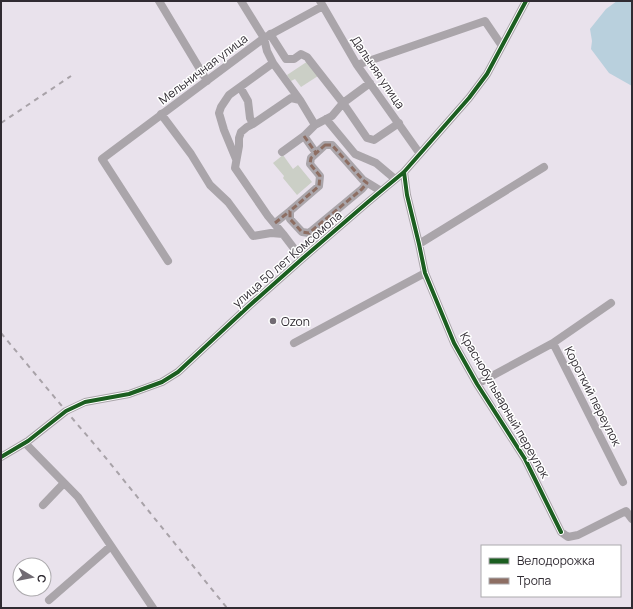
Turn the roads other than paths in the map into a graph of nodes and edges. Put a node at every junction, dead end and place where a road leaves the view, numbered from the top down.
1 (159, 1) edge
2 (241, 1) edge
3 (526, 1) edge
4 (322, 4) edge
5 (267, 36) junction
6 (502, 46) junction
7 (273, 63) junction
8 (357, 65) junction
9 (207, 81) junction
10 (370, 83) junction
11 (240, 87) junction
12 (300, 100) junction
13 (343, 103) junction
14 (161, 114) junction
15 (326, 119) junction
16 (253, 124) junction
17 (398, 124) junction
18 (315, 125) junction
19 (304, 136) junction
20 (282, 152) dead end
21 (316, 153) junction
22 (420, 154) junction
23 (236, 159) junction
24 (544, 167) dead end
25 (404, 172) junction
26 (395, 179) junction
27 (367, 183) junction
28 (381, 191) junction
29 (290, 210) junction
30 (275, 223) junction
31 (316, 228) junction
32 (283, 234) junction
33 (326, 238) junction
34 (419, 244) junction
35 (302, 259) junction
36 (168, 261) dead end
37 (425, 273) junction
38 (611, 303) dead end
39 (294, 343) dead end
40 (553, 343) junction
41 (477, 384) junction
42 (25, 443) junction
43 (1, 457) edge
44 (623, 482) dead end
45 (64, 483) junction
46 (43, 505) dead end
47 (629, 509) edge
48 (632, 519) edge
49 (111, 546) junction
50 (49, 600) dead end
51 (153, 608) edge

1 - 9 street
2 - 5 street
3 - 6 street, улица 50 лет Комсомола
4 - 5 street, Мельничная улица
4 - 8 street, Дальняя улица
5 - 7 street
5 - 9 street, Мельничная улица
5 - 13 street
6 - 8 street
6 - 22 street, улица 50 лет Комсомола
7 - 11 street
7 - 12 street
8 - 10 street, Дальняя улица
9 - 14 street, Мельничная улица
10 - 13 street
10 - 17 street, Дальняя улица
11 - 16 street
11 - 23 street
12 - 16 street
12 - 18 street
13 - 15 street
13 - 17 street
14 - 32 street
14 - 36 street, Мельничная улица
15 - 18 street
15 - 26 street
16 - 23 street
17 - 22 street, Дальняя улица
18 - 19 street
19 - 20 street
19 - 21 street
21 - 27 street
21 - 29 street
22 - 25 street, улица 50 лет Комсомола
23 - 30 street
24 - 34 street
25 - 26 street, улица 50 лет Комсомола
25 - 34 street, Краснобульварный переулок
26 - 28 street, улица 50 лет Комсомола
27 - 28 street
27 - 31 street
28 - 33 street, улица 50 лет Комсомола
29 - 30 street
29 - 31 street
30 - 32 street
31 - 33 street
32 - 35 street
33 - 35 street, улица 50 лет Комсомола
34 - 37 street, Краснобульварный переулок
35 - 42 street, улица 50 лет Комсомола
37 - 39 street
37 - 41 street, Краснобульварный переулок
38 - 40 street
40 - 41 street
40 - 44 street, Короткий переулок
41 - 47 street, Краснобульварный переулок
42 - 43 street, улица 50 лет Комсомола
42 - 45 street
45 - 46 street
45 - 49 street
47 - 48 street
49 - 50 street
49 - 51 street

